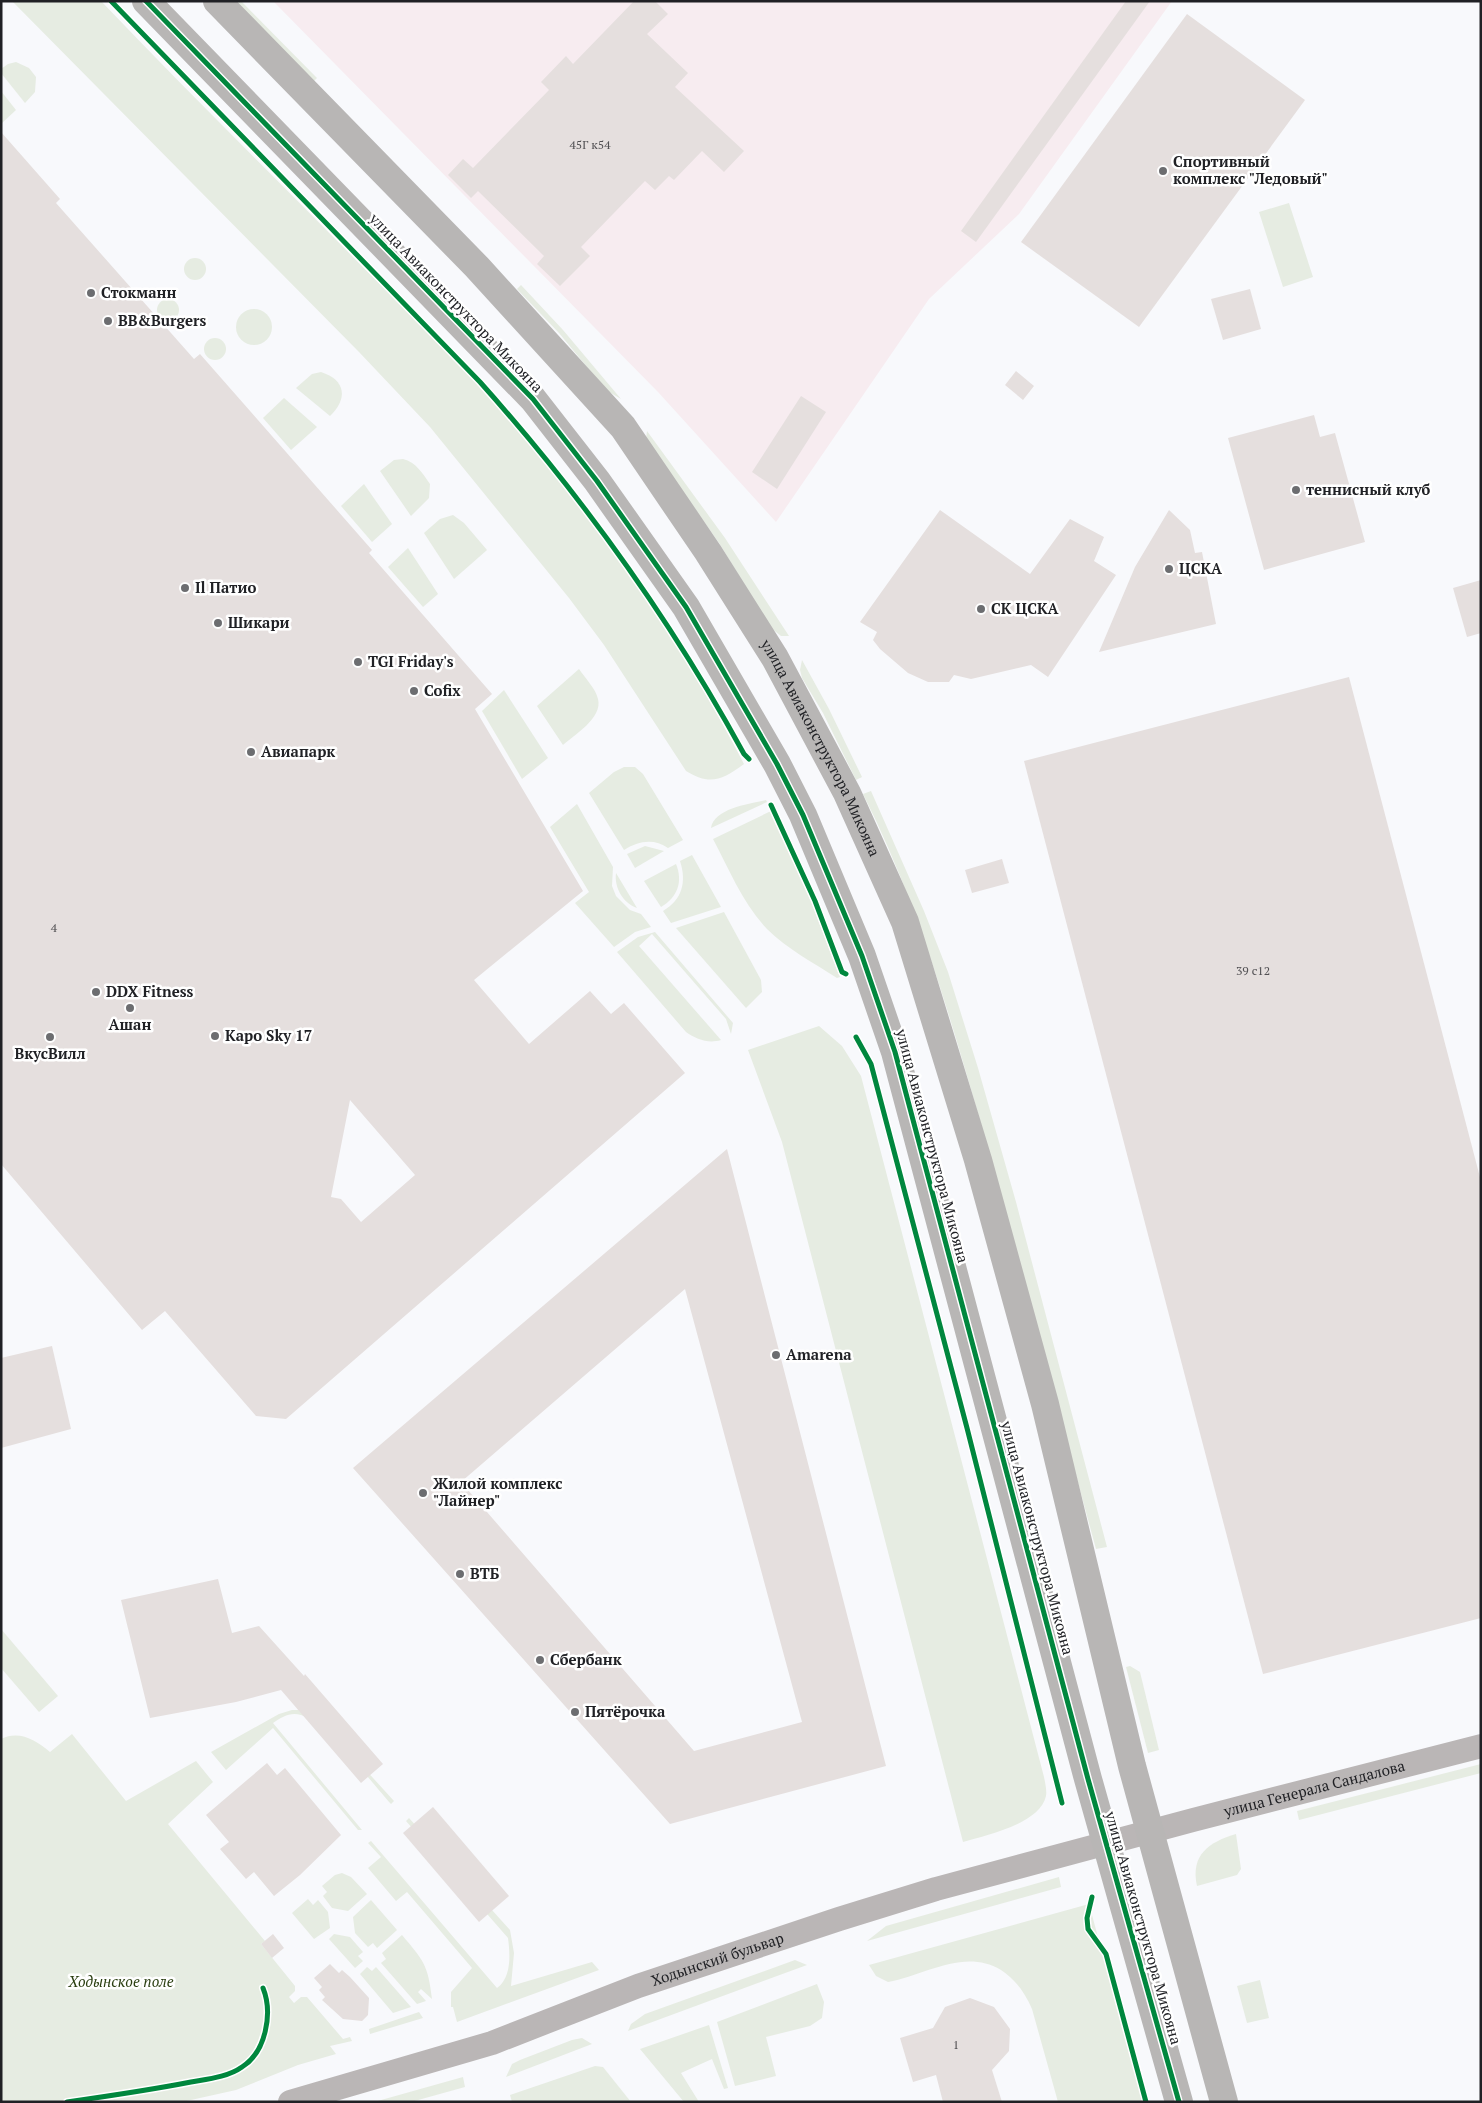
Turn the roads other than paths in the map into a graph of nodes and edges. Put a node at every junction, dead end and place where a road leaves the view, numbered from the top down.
1 (146, 1) edge
2 (217, 1) edge
3 (1481, 1746) edge
4 (1149, 1833) junction
5 (1107, 1844) junction
6 (290, 2102) edge
7 (1180, 2102) edge
8 (1224, 2102) edge

1 - 5 street, улица Авиаконструктора Микояна
2 - 4 street, улица Авиаконструктора Микояна
3 - 4 street, улица Генерала Сандалова
4 - 5 street, Ходынский бульвар
4 - 8 street, улица Авиаконструктора Микояна
5 - 6 street, Ходынский бульвар
5 - 7 street, улица Авиаконструктора Микояна

